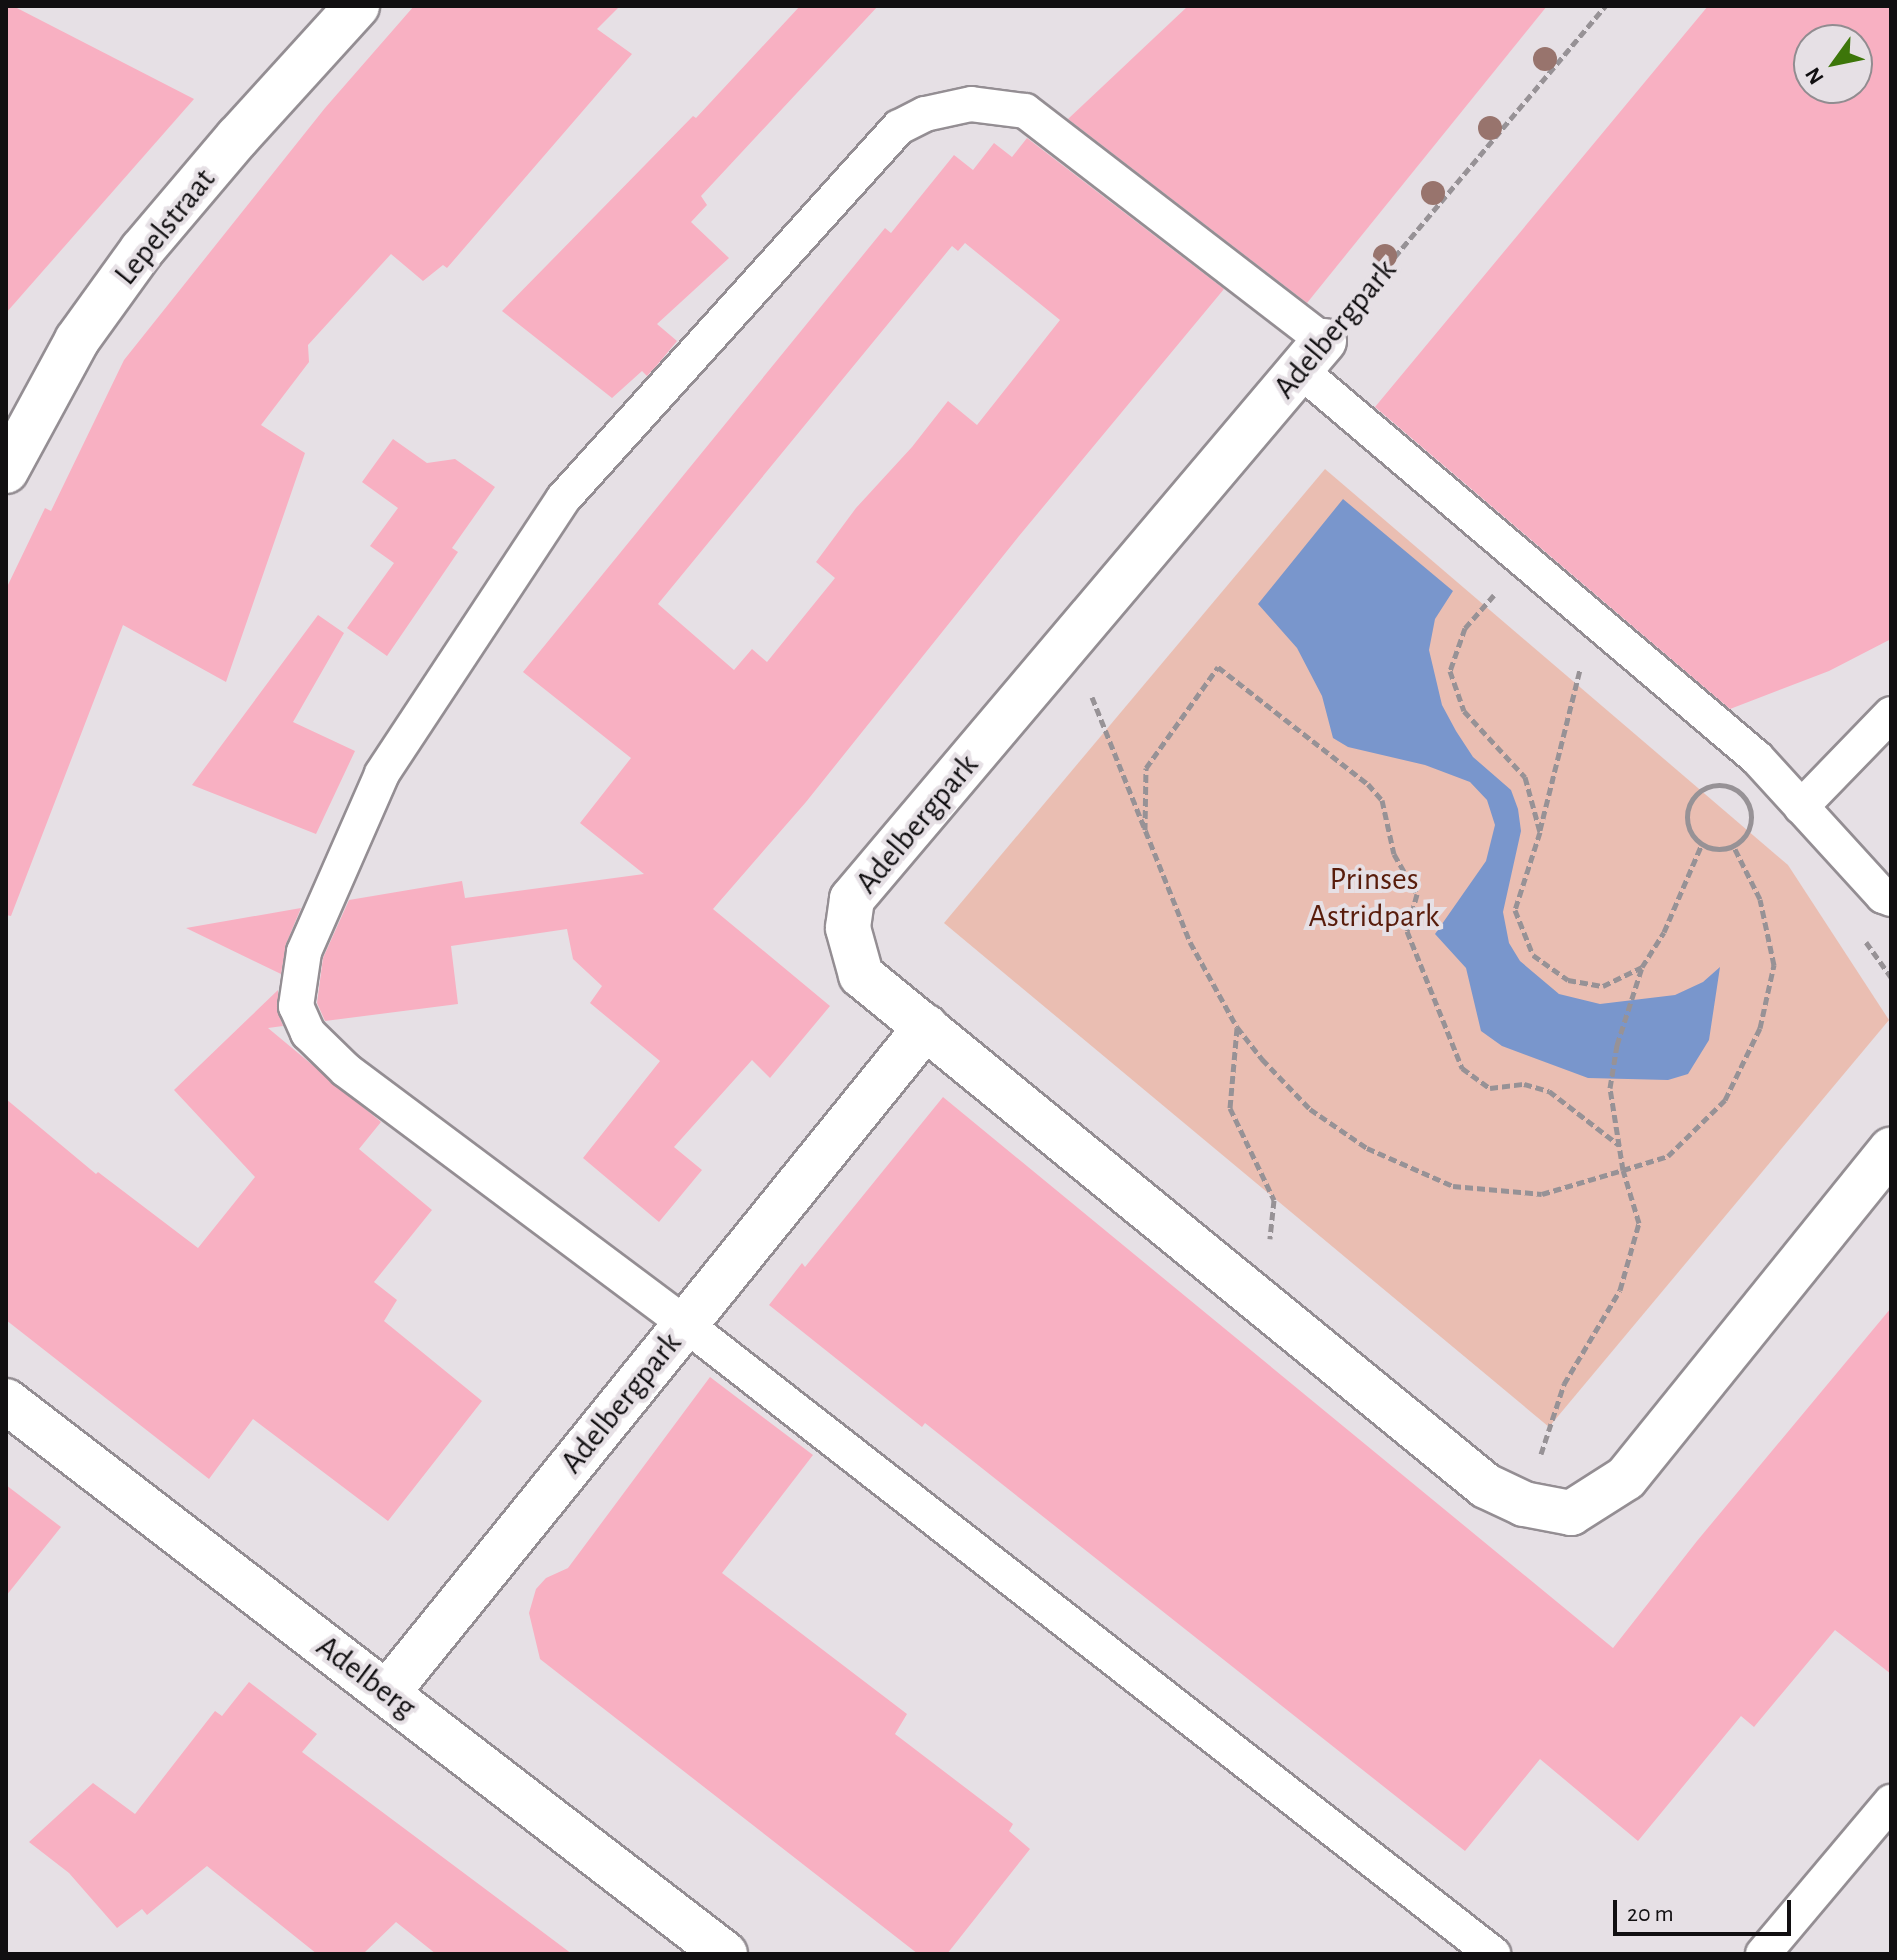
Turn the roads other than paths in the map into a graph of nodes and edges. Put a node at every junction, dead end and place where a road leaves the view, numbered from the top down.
1 (357, 6) edge
2 (1312, 355) junction
3 (6, 471) edge
4 (1891, 714) edge
5 (1801, 807) junction
6 (1891, 899) edge
7 (926, 1027) junction
8 (1891, 1150) edge
9 (685, 1324) junction
10 (6, 1401) edge
11 (387, 1693) junction
12 (1891, 1802) edge
13 (705, 1948) edge
14 (1493, 1954) edge
15 (1763, 1954) edge

1 - 3 street, Lepelstraat
2 - 5 lane
2 - 7 street, Adelbergpark
2 - 9 lane
4 - 5 lane
5 - 6 lane
7 - 8 street
7 - 9 street, Adelbergpark
9 - 11 street, Adelbergpark
9 - 14 lane
10 - 11 street, Adelberg
11 - 13 street, Adelberg
12 - 15 lane

